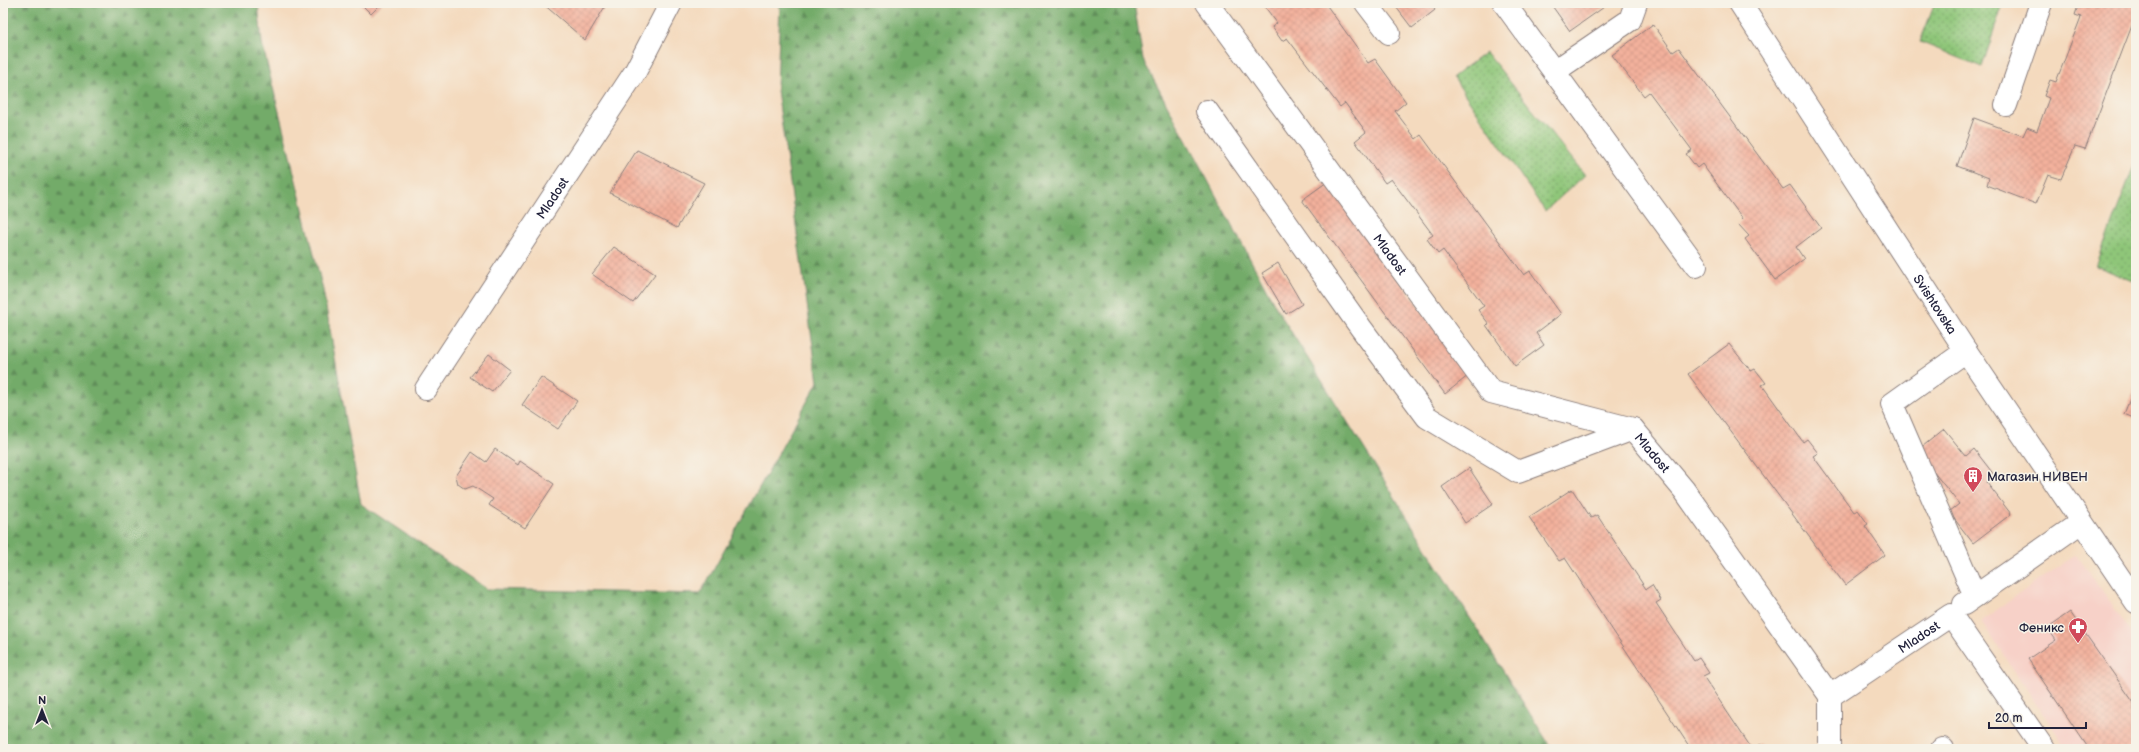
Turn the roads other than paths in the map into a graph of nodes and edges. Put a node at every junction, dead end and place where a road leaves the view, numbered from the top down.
1 (671, 3) edge
2 (1207, 3) edge
3 (1366, 3) edge
4 (1504, 3) edge
5 (1636, 3) edge
6 (1740, 3) edge
7 (2041, 3) edge
8 (1389, 33) dead end
9 (1555, 71) junction
10 (2006, 105) dead end
11 (1207, 111) dead end
12 (1696, 266) dead end
13 (1966, 351) junction
14 (426, 389) dead end
15 (1633, 428) junction
16 (2080, 523) junction
17 (1975, 596) junction
18 (2136, 602) edge
19 (1950, 615) junction
20 (1830, 696) junction
21 (1830, 749) edge
22 (2044, 749) edge

1 - 14 street, Mladost
2 - 15 street, Mladost
3 - 8 street
4 - 9 street
5 - 9 street
6 - 13 street, Svishtovska
7 - 10 street
9 - 12 street
11 - 15 street
13 - 16 street, Svishtovska
13 - 17 street
15 - 20 street, Mladost
16 - 17 street
16 - 18 street, Svishtovska
17 - 19 street
19 - 20 street, Mladost
19 - 22 street, Mladost
20 - 21 street

